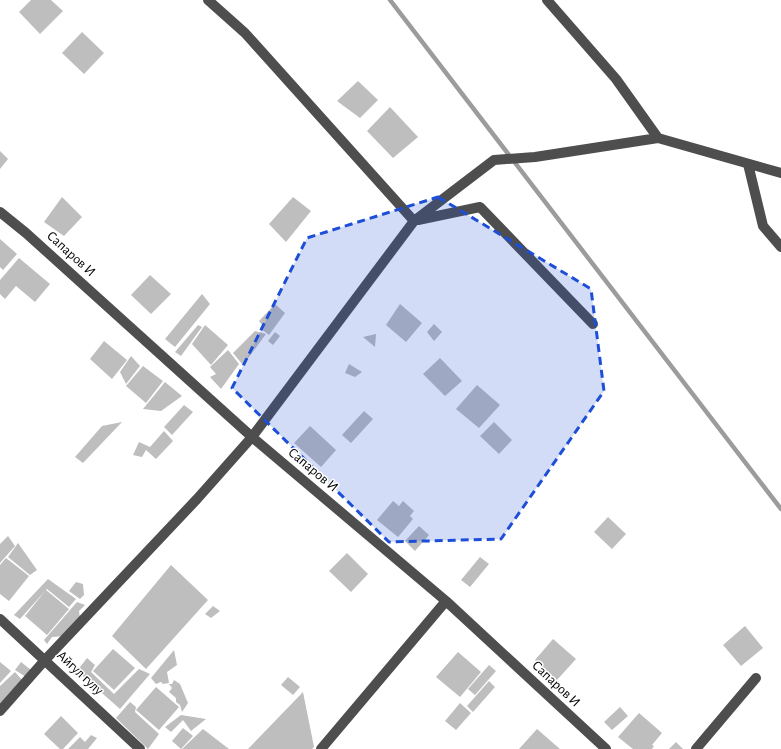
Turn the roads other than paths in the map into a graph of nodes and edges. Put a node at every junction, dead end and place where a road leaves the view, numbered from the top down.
1 (208, 0) edge
2 (547, 0) edge
3 (658, 138) junction
4 (748, 164) junction
5 (781, 173) edge
6 (0, 212) edge
7 (414, 221) junction
8 (781, 247) edge
9 (593, 324) dead end
10 (252, 437) junction
11 (446, 601) junction
12 (0, 619) edge
13 (45, 660) junction
14 (756, 678) dead end
15 (0, 711) edge
16 (140, 749) edge
17 (321, 749) edge
18 (606, 749) edge
19 (696, 749) edge

1 - 7 street
2 - 3 street
3 - 4 street
3 - 7 street
4 - 5 street
4 - 8 street
6 - 10 street, Сапаров И
7 - 9 street
7 - 10 street
10 - 11 street, Сапаров И
10 - 13 street
11 - 17 street
11 - 18 street, Сапаров И
12 - 13 street, Айгул гулу
13 - 15 street
13 - 16 street, Айгул гулу
14 - 19 street

